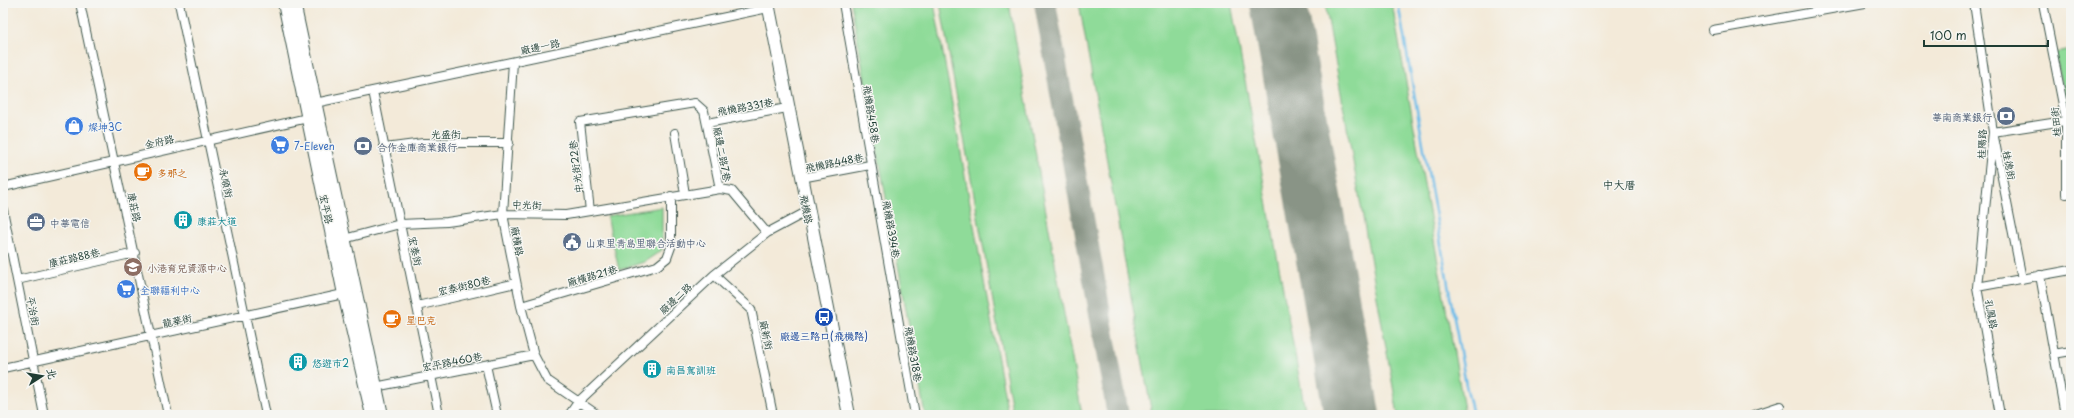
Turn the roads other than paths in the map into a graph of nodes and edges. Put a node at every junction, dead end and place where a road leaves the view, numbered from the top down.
1 (80, 3) edge
2 (179, 3) edge
3 (284, 3) edge
4 (294, 3) edge
5 (843, 3) edge
6 (1865, 3) edge
7 (1974, 3) edge
8 (2043, 3) edge
9 (768, 6) edge
10 (1713, 30) dead end
11 (513, 62) junction
12 (373, 91) junction
13 (787, 108) junction
14 (314, 112) junction
15 (2069, 120) edge
16 (580, 122) joint
17 (707, 123) junction
18 (1993, 132) junction
19 (675, 133) dead end
20 (207, 141) junction
21 (508, 143) junction
22 (385, 148) junction
23 (115, 162) junction
24 (870, 165) junction
25 (801, 178) junction
26 (3, 187) edge
27 (720, 189) junction
28 (2069, 193) edge
29 (685, 194) junction
30 (670, 196) junction
31 (3, 210) edge
32 (590, 211) junction
33 (808, 211) junction
34 (503, 214) junction
35 (400, 224) junction
36 (767, 232) junction
37 (339, 240) junction
38 (135, 253) junction
39 (2071, 270) edge
40 (714, 274) junction
41 (2040, 275) junction
42 (2022, 279) junction
43 (17, 280) junction
44 (516, 283) junction
45 (1977, 287) junction
46 (350, 293) junction
47 (894, 296) joint
48 (417, 306) junction
49 (521, 306) junction
50 (246, 316) junction
51 (152, 336) junction
52 (2071, 351) edge
53 (2054, 354) junction
54 (534, 355) junction
55 (34, 361) junction
56 (486, 365) junction
57 (3, 368) edge
58 (431, 376) junction
59 (375, 387) junction
60 (578, 402) junction
61 (1780, 406) dead end
62 (44, 415) edge
63 (168, 415) edge
64 (266, 415) edge
65 (372, 415) edge
66 (382, 415) edge
67 (439, 415) edge
68 (497, 415) edge
69 (569, 415) edge
70 (598, 415) edge
71 (773, 415) edge
72 (849, 415) edge
73 (915, 415) edge
74 (1753, 415) edge
75 (2000, 415) edge
76 (2065, 415) edge

1 - 23 street, 康莊路
2 - 20 street, 永順街
3 - 14 street, 宏平路
4 - 14 street, 宏平路
5 - 24 street, 飛機路458巷
6 - 10 street
7 - 18 street, 桂陽路
8 - 15 street, 桂田街
9 - 11 street, 廠邊一路
9 - 13 street, 飛機路
11 - 12 street, 廠邊一路
11 - 21 street, 廠橫路
12 - 14 street, 廠邊一路
12 - 22 street, 宏泰街
13 - 17 street, 飛機路331巷
13 - 25 street, 飛機路
14 - 20 street, 金府路
14 - 37 street, 宏平路
15 - 18 street
15 - 28 street, 桂田街
16 - 17 street, 廠邊二路7巷
16 - 32 street, 中光街22巷
17 - 27 street, 廠邊二路7巷
18 - 42 street, 桂德街
18 - 45 street, 桂陽路
19 - 29 street
20 - 23 street, 金府路
20 - 50 street, 永順街
21 - 22 street, 光盛街
21 - 34 street, 廠橫路
22 - 35 street, 宏泰街
23 - 26 street, 金府路
23 - 38 street, 康莊路
24 - 25 street, 飛機路448巷
24 - 47 street, 飛機路394巷
25 - 33 street, 飛機路
27 - 29 street, 中光街
27 - 36 street, 廠邊二路7巷
29 - 30 street, 中光街
30 - 32 street, 中光街
30 - 49 street, 廠橫路21巷
31 - 43 street, 平治街
32 - 34 street, 中光街
33 - 36 street, 廠邊二路
33 - 72 street, 飛機路
34 - 35 street, 中光街
34 - 44 street, 廠橫路
35 - 37 street, 中光街
35 - 48 street, 宏泰街
36 - 40 street, 廠邊二路
37 - 46 street, 宏平路
38 - 43 street, 康莊路88巷
38 - 51 street, 康莊路
39 - 41 street, 孔鳳路
40 - 60 street, 廠邊二路
40 - 71 street, 廠新街
41 - 42 street, 孔鳳路
41 - 53 street
42 - 45 street, 孔鳳路
43 - 55 street, 平治街
44 - 48 street, 宏泰街80巷
44 - 49 street, 廠橫路
45 - 75 street, 孔鳳路
46 - 50 street, 龍華街
46 - 59 street, 宏平路
46 - 65 street, 宏平路
47 - 73 street, 飛機路318巷
48 - 58 street, 宏泰街
49 - 54 street, 廠橫路
50 - 51 street, 龍華街
50 - 64 street, 永順街
51 - 55 street, 龍華街
51 - 63 street, 康莊路
52 - 53 street
53 - 76 street
54 - 56 street, 宏平路460巷
54 - 60 street, 廠橫路
55 - 57 street, 龍華街
55 - 62 street, 平治街
56 - 58 street, 宏平路460巷
56 - 68 street
58 - 59 street, 宏平路460巷
58 - 67 street, 宏泰街
59 - 66 street, 宏平路
60 - 69 street, 廠邊二路
60 - 70 street
61 - 74 street

